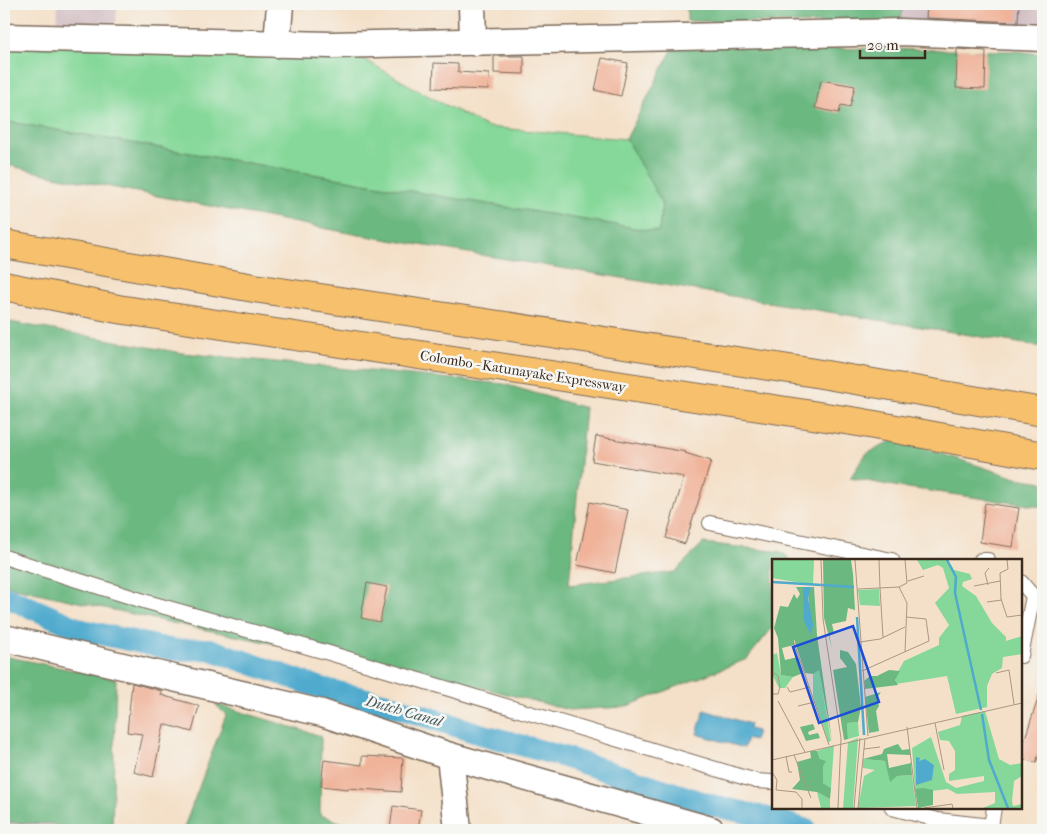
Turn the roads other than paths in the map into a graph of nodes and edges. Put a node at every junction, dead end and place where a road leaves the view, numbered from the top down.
1 (280, 4) edge
2 (472, 4) edge
3 (4, 37) edge
4 (1043, 38) edge
5 (473, 42) junction
6 (277, 44) junction
7 (4, 244) edge
8 (4, 286) edge
9 (1043, 412) edge
10 (1043, 456) edge
11 (710, 523) dead end
12 (4, 557) edge
13 (887, 559) edge
14 (1022, 583) edge
15 (4, 638) edge
16 (1022, 651) edge
17 (450, 756) junction
18 (772, 782) edge
19 (896, 809) edge
20 (994, 809) edge
21 (458, 830) edge
22 (711, 830) edge

1 - 6 street
2 - 5 street
3 - 6 street
4 - 5 street
5 - 6 street
7 - 9 highway
8 - 10 highway, Colombo - Katunayake Expressway
11 - 13 lane
12 - 18 lane
14 - 16 lane
15 - 17 street
17 - 21 street
17 - 22 street
19 - 20 lane

